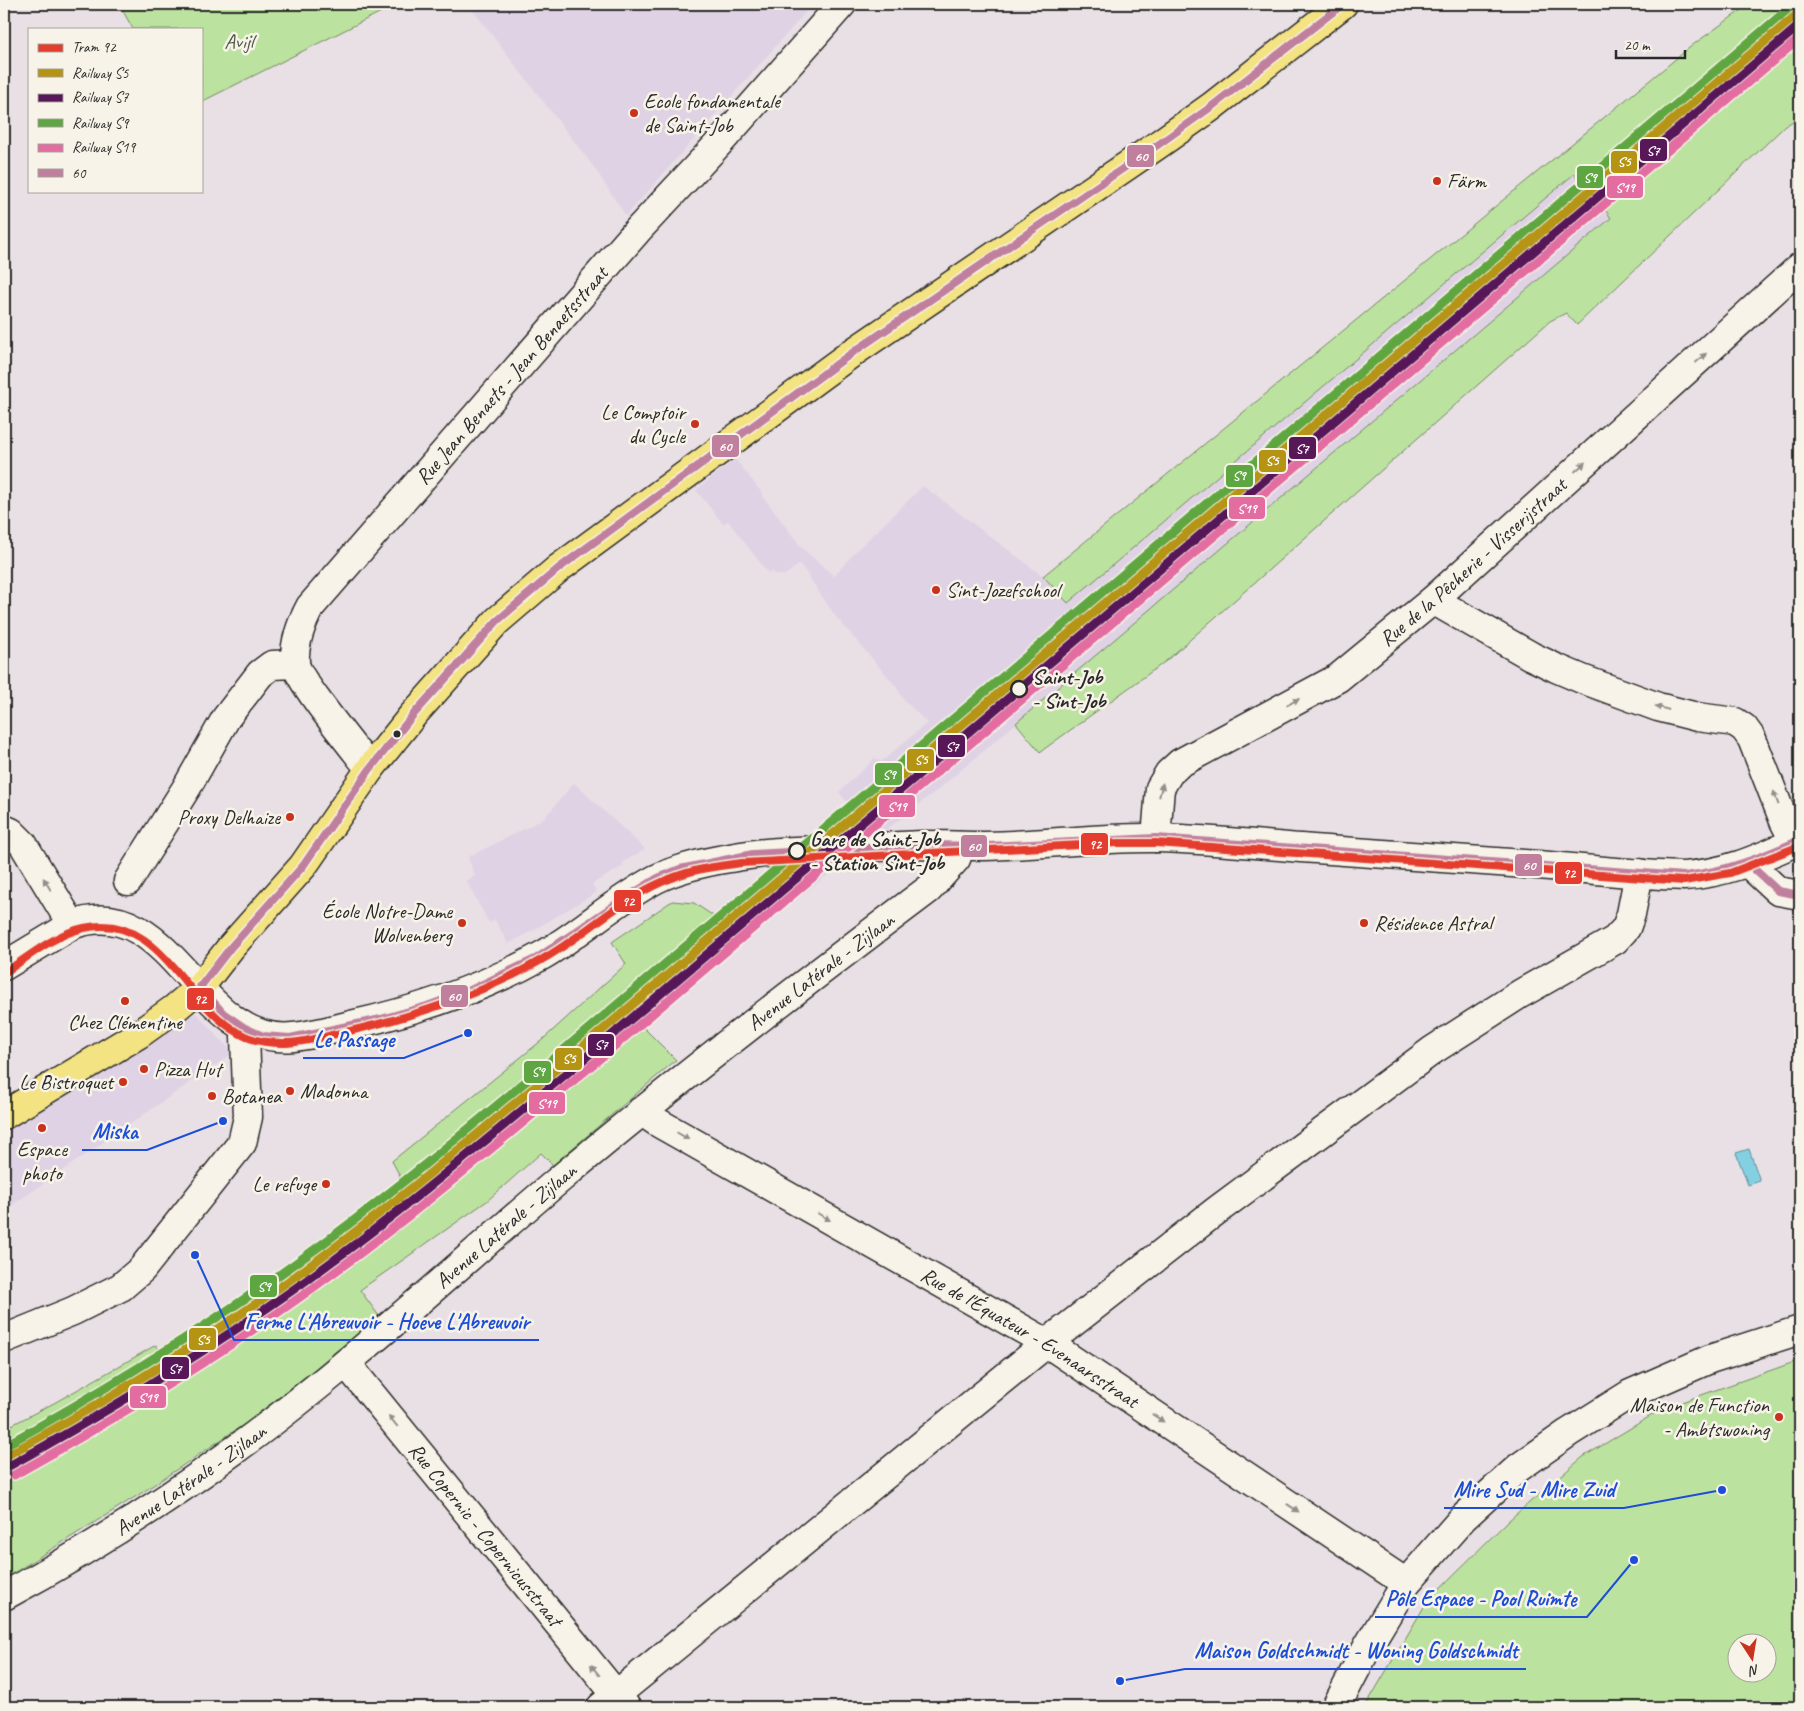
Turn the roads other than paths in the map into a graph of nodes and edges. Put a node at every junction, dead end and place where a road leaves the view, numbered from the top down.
1 (842, 4) edge
2 (1343, 4) edge
3 (1800, 266) edge
4 (1433, 600) junction
5 (295, 664) junction
6 (370, 769) junction
7 (4, 829) edge
8 (1156, 838) junction
9 (1798, 841) edge
10 (951, 846) junction
11 (1750, 862) junction
12 (1639, 873) junction
13 (128, 881) dead end
14 (1800, 894) edge
15 (72, 925) junction
16 (4, 966) edge
17 (200, 987) junction
18 (249, 1030) junction
19 (642, 1111) junction
20 (4, 1115) edge
21 (1800, 1330) edge
22 (4, 1339) edge
23 (1047, 1343) junction
24 (346, 1363) junction
25 (1406, 1583) junction
26 (4, 1596) edge
27 (614, 1703) edge
28 (1336, 1707) edge

1 - 5 street, Rue Jean Benaets - Jean Benaetsstraat
2 - 6 main road
4 -> 3 street, Rue de la Pêcherie - Visserijstraat
8 -> 4 street, Rue de la Pêcherie - Visserijstraat
9 -> 4 street
5 - 6 street
5 - 13 street
6 - 17 main road
15 -> 7 street
8 - 10 street
8 - 12 street
9 - 11 street
10 - 18 street
10 - 19 street, Avenue Latérale - Zijlaan
11 - 12 street
11 - 14 street
12 - 23 street
15 - 16 street
15 - 17 street
17 - 18 street
17 - 20 main road
18 - 22 street
19 -> 23 street, Rue de l'Équateur - Evenaarsstraat
19 - 24 street, Avenue Latérale - Zijlaan
21 - 25 street
23 -> 25 street, Rue de l'Équateur - Evenaarsstraat
23 - 27 street
24 - 26 street, Avenue Latérale - Zijlaan
27 -> 24 street, Rue Copernic - Copernicusstraat
25 - 28 street

